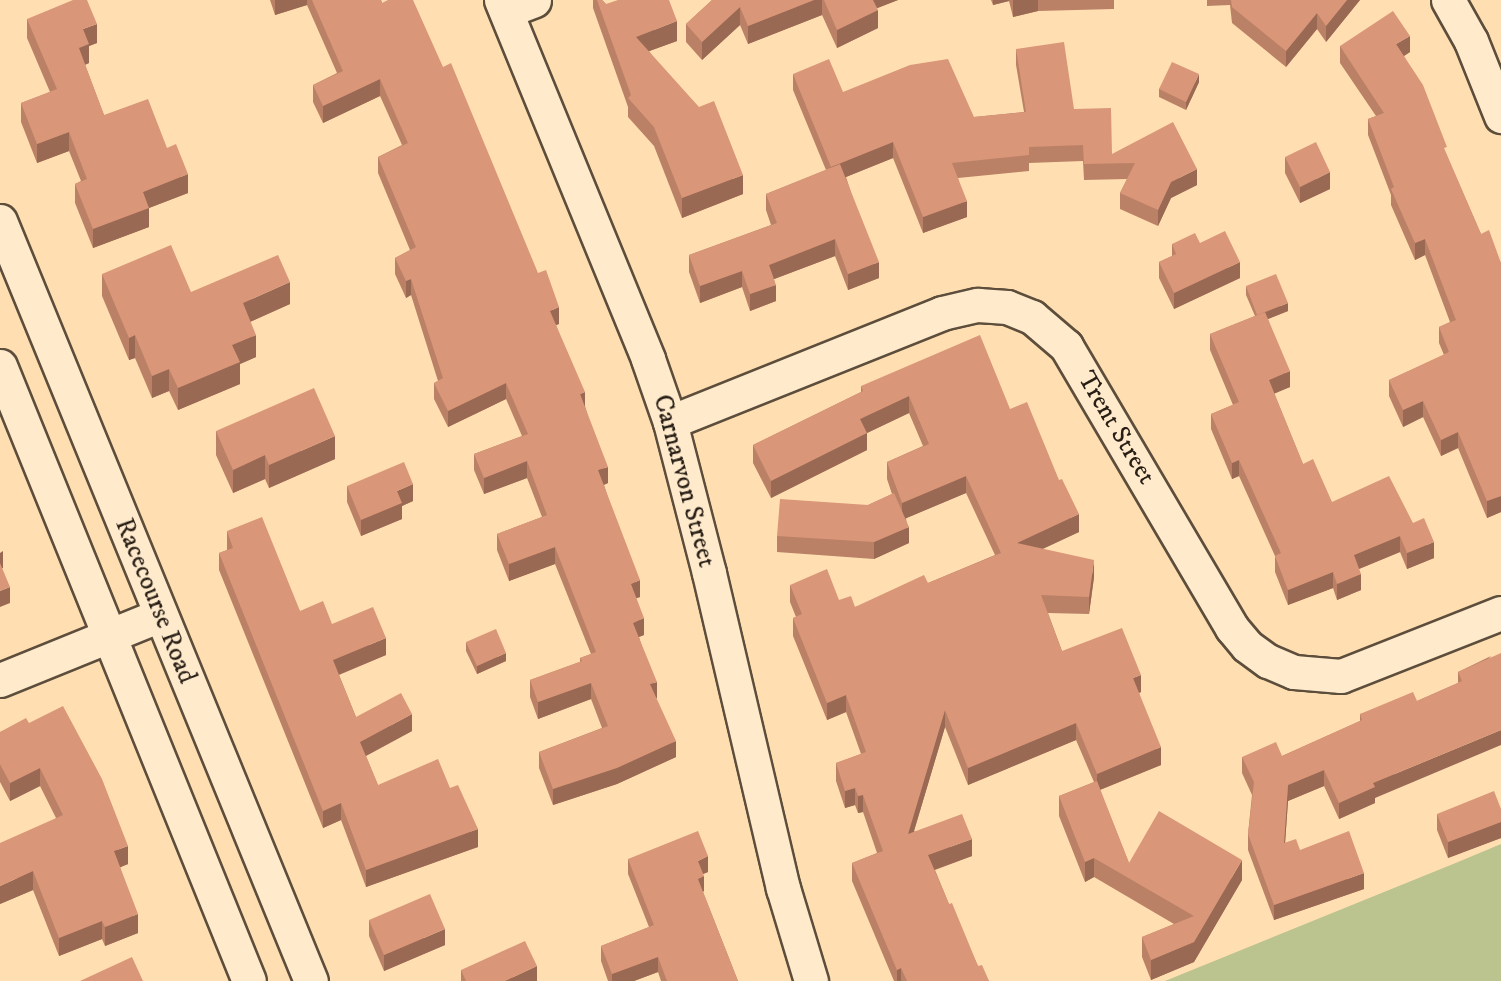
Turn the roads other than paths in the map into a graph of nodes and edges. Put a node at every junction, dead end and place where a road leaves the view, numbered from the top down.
1 (1448, 0) edge
2 (514, 4) edge
3 (1501, 116) edge
4 (0, 221) edge
5 (0, 366) edge
6 (670, 422) junction
7 (1501, 614) edge
8 (160, 615) junction
9 (108, 636) junction
10 (0, 681) edge
11 (249, 981) edge
12 (311, 981) edge
13 (810, 981) edge

1 - 3 street
2 - 6 street, Carnarvon Street
4 - 8 street, Racecourse Road
5 - 9 street
6 - 7 street, Trent Street
6 - 13 street, Carnarvon Street
8 - 9 street
8 - 12 street, Racecourse Road
9 - 10 street
9 - 11 street

